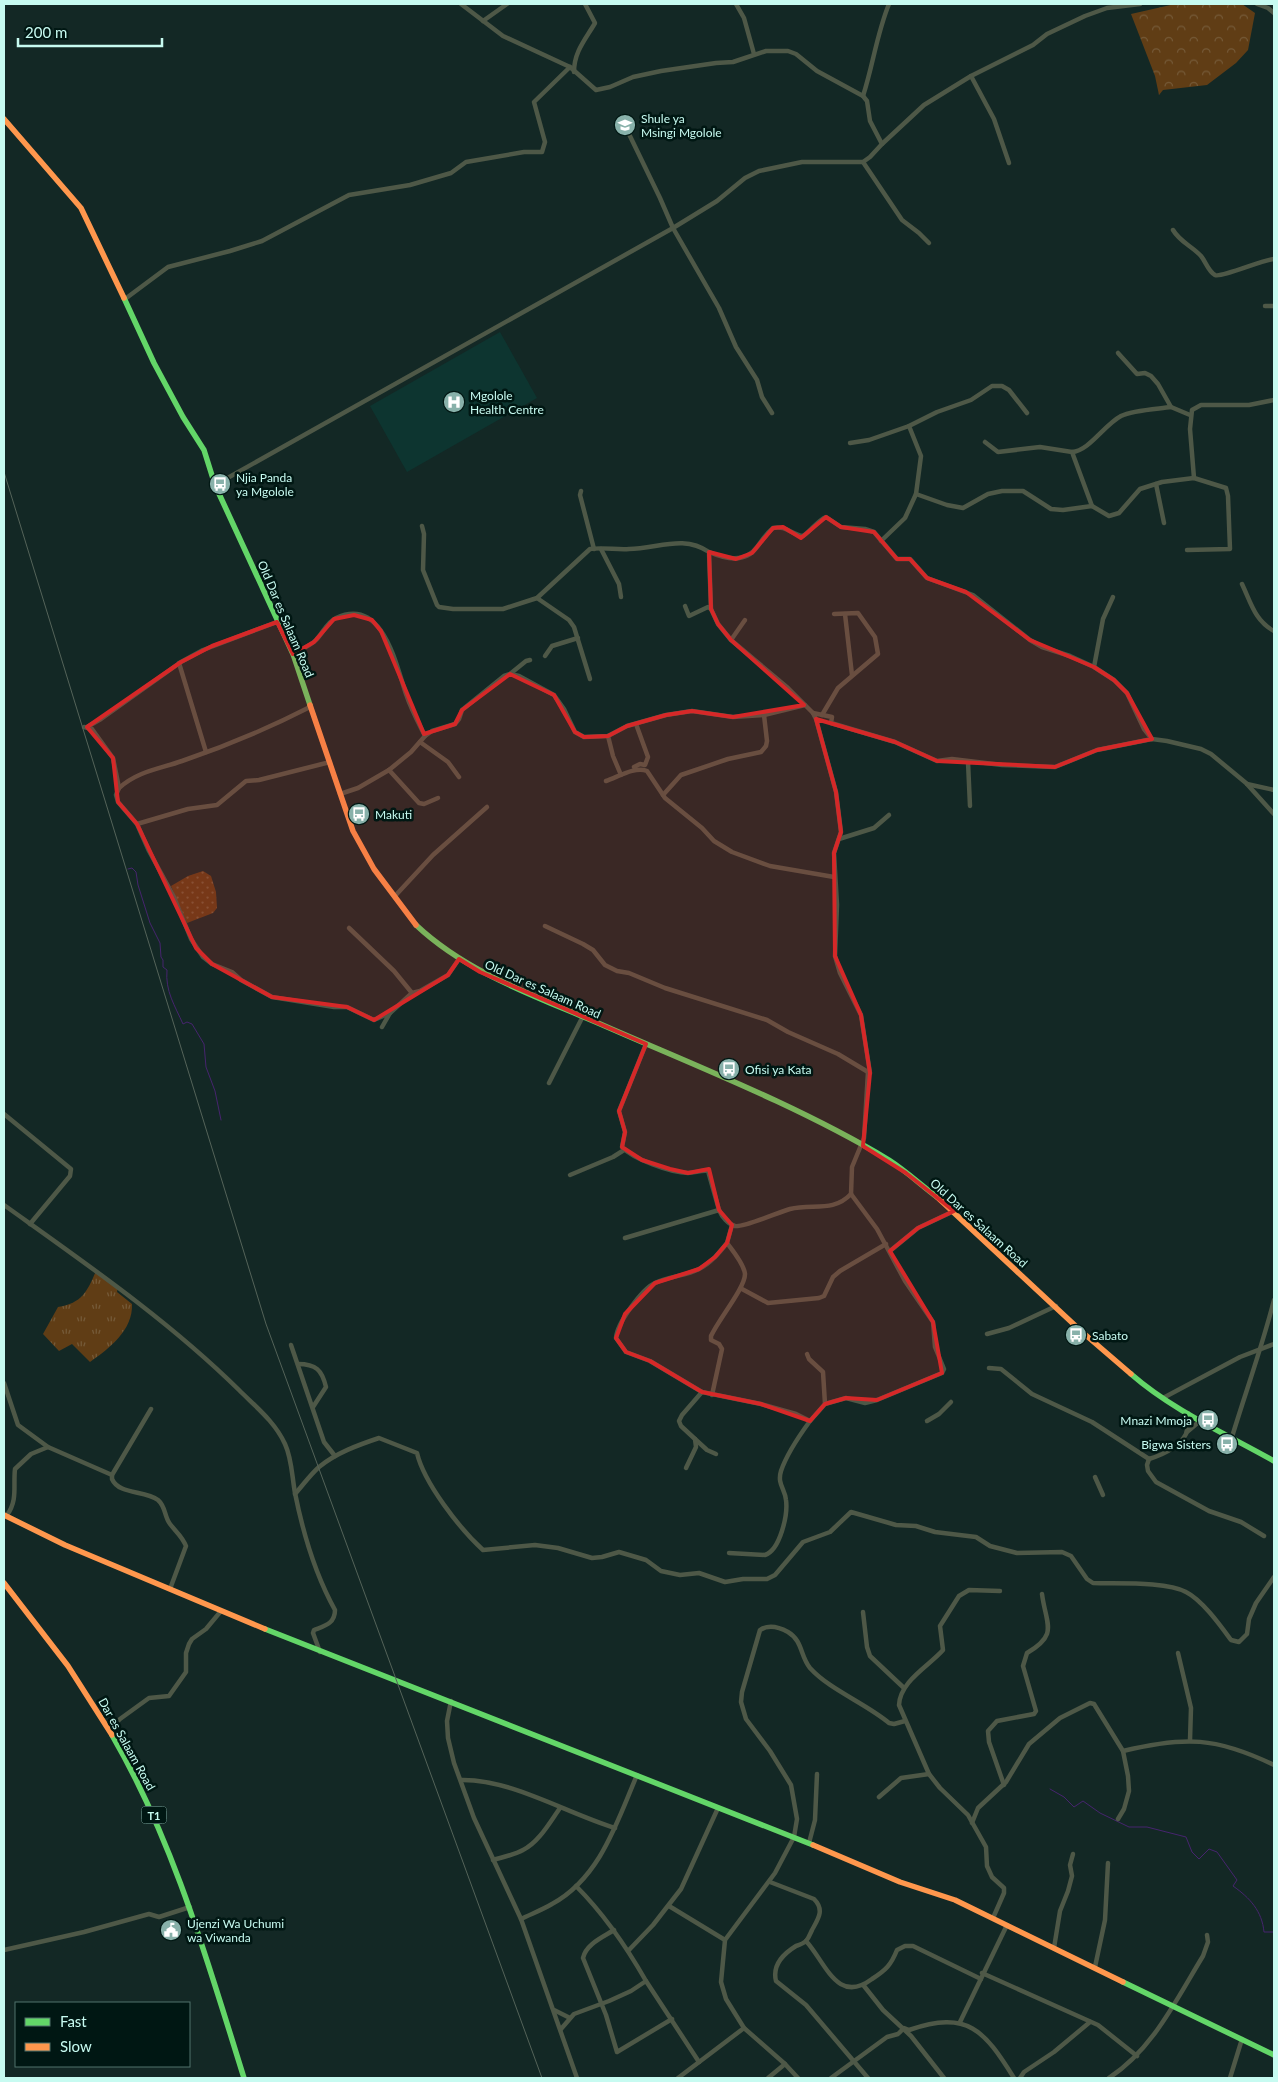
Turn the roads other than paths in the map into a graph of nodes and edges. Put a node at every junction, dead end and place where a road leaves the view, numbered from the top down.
1 (461, 4) edge
2 (507, 4) edge
3 (585, 4) edge
4 (736, 4) edge
5 (889, 4) edge
6 (1140, 4) edge
7 (1257, 4) edge
8 (1106, 6) edge
9 (1274, 12) edge
10 (484, 21) junction
11 (754, 54) junction
12 (570, 67) junction
13 (574, 72) junction
14 (971, 76) junction
15 (863, 96) junction
16 (4, 119) edge
17 (629, 134) dead end
18 (882, 144) junction
19 (863, 162) junction
20 (1009, 163) dead end
21 (673, 228) junction
22 (1173, 230) dead end
23 (929, 243) dead end
24 (1274, 259) edge
25 (124, 299) junction
26 (1265, 306) dead end
27 (1274, 306) edge
28 (1118, 353) dead end
29 (1274, 400) edge
30 (1171, 407) junction
31 (772, 413) dead end
32 (1026, 413) dead end
33 (1190, 415) junction
34 (909, 426) junction
35 (985, 442) dead end
36 (850, 443) dead end
37 (1072, 452) junction
38 (1194, 478) junction
39 (1156, 484) junction
40 (215, 485) junction
41 (581, 491) dead end
42 (916, 494) junction
43 (1092, 506) junction
44 (1164, 523) dead end
45 (422, 526) dead end
46 (881, 541) junction
47 (594, 548) junction
48 (601, 548) junction
49 (1187, 550) dead end
50 (710, 552) junction
51 (1242, 584) dead end
52 (621, 597) dead end
53 (1113, 597) dead end
54 (537, 598) junction
55 (686, 606) dead end
56 (711, 608) junction
57 (834, 614) dead end
58 (845, 614) junction
59 (745, 620) dead end
60 (277, 622) junction
61 (1274, 631) edge
62 (578, 638) junction
63 (730, 640) junction
64 (292, 654) junction
65 (545, 656) dead end
66 (530, 660) dead end
67 (180, 663) junction
68 (1094, 667) junction
69 (510, 674) junction
70 (852, 675) junction
71 (590, 679) dead end
72 (805, 705) junction
73 (310, 707) junction
74 (813, 713) junction
75 (764, 714) junction
76 (822, 715) junction
77 (636, 724) junction
78 (425, 736) junction
79 (608, 736) junction
80 (1152, 739) junction
81 (420, 742) junction
82 (206, 752) junction
83 (330, 762) junction
84 (968, 762) junction
85 (634, 767) dead end
86 (390, 770) junction
87 (622, 775) junction
88 (459, 778) dead end
89 (606, 781) dead end
90 (1246, 784) junction
91 (119, 788) junction
92 (1274, 790) edge
93 (340, 794) junction
94 (663, 794) junction
95 (438, 798) dead end
96 (970, 806) dead end
97 (487, 807) dead end
98 (1274, 814) edge
99 (889, 815) dead end
100 (137, 824) junction
101 (839, 838) junction
102 (834, 877) junction
103 (395, 896) junction
104 (545, 926) dead end
105 (349, 928) dead end
106 (459, 959) junction
107 (412, 993) junction
108 (390, 1013) junction
109 (582, 1018) junction
110 (382, 1027) dead end
111 (646, 1044) junction
112 (868, 1072) junction
113 (549, 1083) dead end
114 (5, 1116) edge
115 (861, 1144) junction
116 (624, 1150) junction
117 (570, 1175) dead end
118 (851, 1194) junction
119 (4, 1205) edge
120 (720, 1210) junction
121 (954, 1211) junction
122 (30, 1224) junction
123 (732, 1225) junction
124 (625, 1238) dead end
125 (727, 1243) junction
126 (886, 1244) junction
127 (890, 1250) junction
128 (742, 1288) junction
129 (1274, 1300) edge
130 (1056, 1306) junction
131 (987, 1334) dead end
132 (1274, 1344) edge
133 (291, 1346) dead end
134 (1262, 1349) junction
135 (807, 1354) dead end
136 (298, 1364) junction
137 (989, 1368) dead end
138 (4, 1382) edge
139 (702, 1392) junction
140 (712, 1395) junction
141 (1163, 1398) junction
142 (951, 1402) dead end
143 (825, 1404) junction
144 (312, 1408) junction
145 (151, 1409) dead end
146 (1188, 1413) junction
147 (1201, 1420) junction
148 (810, 1421) junction
149 (927, 1421) dead end
150 (1187, 1432) junction
151 (1232, 1437) junction
152 (695, 1439) junction
153 (48, 1447) junction
154 (716, 1454) dead end
155 (335, 1456) junction
156 (1149, 1459) junction
157 (1274, 1461) edge
158 (686, 1468) dead end
159 (112, 1475) junction
160 (1095, 1477) dead end
161 (295, 1494) junction
162 (1103, 1495) dead end
163 (6, 1515) edge
164 (1264, 1536) dead end
165 (729, 1553) dead end
166 (1274, 1577) edge
167 (4, 1583) edge
168 (170, 1589) junction
169 (1000, 1591) dead end
170 (1042, 1594) dead end
171 (221, 1611) junction
172 (863, 1612) dead end
173 (320, 1652) junction
174 (1178, 1653) dead end
175 (904, 1688) junction
176 (451, 1701) junction
177 (905, 1722) junction
178 (110, 1729) junction
179 (1190, 1740) junction
180 (1123, 1751) junction
181 (1274, 1765) edge
182 (817, 1774) dead end
183 (929, 1774) junction
184 (637, 1775) junction
185 (460, 1780) junction
186 (1004, 1785) junction
187 (879, 1797) dead end
188 (560, 1808) junction
189 (718, 1808) junction
190 (1118, 1819) dead end
191 (972, 1823) junction
192 (615, 1828) junction
193 (794, 1837) junction
194 (809, 1843) junction
195 (1073, 1854) dead end
196 (493, 1860) junction
197 (1108, 1863) dead end
198 (770, 1882) junction
199 (576, 1886) junction
200 (669, 1906) junction
201 (190, 1907) junction
202 (993, 1918) junction
203 (521, 1919) junction
204 (1007, 1925) junction
205 (614, 1930) junction
206 (1207, 1935) dead end
207 (725, 1940) junction
208 (806, 1942) junction
209 (1054, 1948) junction
210 (4, 1950) edge
211 (628, 1951) junction
212 (1094, 1967) junction
213 (982, 1973) junction
214 (980, 1979) junction
215 (646, 1981) junction
216 (864, 1986) junction
217 (601, 2005) junction
218 (1173, 2005) junction
219 (554, 2010) junction
220 (570, 2018) junction
221 (672, 2019) junction
222 (960, 2022) junction
223 (1090, 2022) junction
224 (744, 2028) junction
225 (904, 2028) junction
226 (561, 2029) junction
227 (1242, 2039) junction
228 (1274, 2054) edge
229 (1137, 2056) junction
230 (854, 2061) junction
231 (699, 2062) junction
232 (785, 2064) junction
233 (244, 2078) edge
234 (577, 2078) edge
235 (678, 2078) edge
236 (768, 2078) edge
237 (798, 2078) edge
238 (831, 2078) edge
239 (868, 2078) edge
240 (944, 2078) edge
241 (1014, 2078) edge
242 (1020, 2078) edge
243 (1109, 2078) edge
244 (1230, 2078) edge

1 - 10 street
2 - 10 street
3 - 13 street
4 - 11 street
5 - 15 street
6 - 8 street
7 - 9 street
8 - 14 street
10 - 12 street
11 - 13 street
11 - 15 street
12 - 13 street
12 - 25 street
14 - 18 street
14 - 20 street
15 - 18 street
16 - 25 main road, Old Dar es Salaam Road
17 - 21 street
18 - 19 street
19 - 21 street
19 - 23 street
21 - 31 street
21 - 40 street
22 - 24 street
25 - 40 main road, Old Dar es Salaam Road
26 - 27 street
28 - 30 street
29 - 33 street
30 - 33 street
30 - 37 street
32 - 34 street
33 - 38 street
34 - 36 street
34 - 42 street
35 - 37 street
37 - 43 street
38 - 39 street
38 - 49 street
39 - 43 street
39 - 44 street
40 - 60 main road, Old Dar es Salaam Road
41 - 47 street
42 - 43 street
42 - 46 street
45 - 54 street
46 - 50 street
46 - 68 street
47 - 48 street
47 - 54 street
48 - 50 street
48 - 52 street
50 - 56 street
51 - 61 street
53 - 68 street
54 - 62 street
55 - 56 street
56 - 63 street
57 - 58 street
58 - 70 street
58 - 70 street
59 - 63 street
60 - 64 main road, Old Dar es Salaam Road
60 - 67 street
62 - 65 street
62 - 71 street
63 - 72 street
64 - 73 main road, Old Dar es Salaam Road
64 - 78 street
66 - 69 street
67 - 82 street
67 - 91 street
68 - 80 street
69 - 78 street
69 - 79 street
70 - 76 street
72 - 74 street
72 - 75 street
73 - 82 street
73 - 83 main road, Old Dar es Salaam Road
74 - 76 street
74 - 101 street
75 - 77 street
75 - 94 street
76 - 84 street
77 - 79 street
77 - 85 street
78 - 81 street
79 - 87 street
80 - 84 street
80 - 90 street
81 - 86 street
81 - 88 street
82 - 91 street
83 - 93 main road, Old Dar es Salaam Road
83 - 100 street
84 - 96 street
86 - 93 street
86 - 95 street
87 - 89 street
87 - 94 street
90 - 92 street
90 - 98 street
91 - 100 street
93 - 103 main road, Old Dar es Salaam Road
94 - 102 street
97 - 103 street
99 - 101 street
100 - 108 street
101 - 102 street
102 - 112 street
103 - 106 main road, Old Dar es Salaam Road
104 - 112 street
105 - 107 street
106 - 107 street
106 - 109 main road, Old Dar es Salaam Road
107 - 108 street
108 - 110 street
109 - 111 main road, Old Dar es Salaam Road
109 - 113 street
111 - 115 main road, Old Dar es Salaam Road
111 - 116 street
112 - 115 street
114 - 122 street
115 - 118 street
115 - 121 main road, Old Dar es Salaam Road
116 - 117 street
116 - 120 street
118 - 123 street
118 - 126 street
119 - 122 street
120 - 123 street
120 - 124 street
121 - 127 street
121 - 130 main road, Old Dar es Salaam Road
122 - 161 street
123 - 125 street
125 - 128 street
125 - 139 street
126 - 127 street
126 - 128 street
127 - 143 street
128 - 140 street
129 - 134 street
130 - 131 street
130 - 141 main road, Old Dar es Salaam Road
132 - 134 street
133 - 136 street
134 - 141 street
134 - 151 street
135 - 143 street
136 - 144 street
136 - 144 street
137 - 156 street
138 - 153 street
139 - 140 street
139 - 152 street
140 - 148 street
141 - 146 main road, Old Dar es Salaam Road
142 - 149 street
143 - 148 street
144 - 155 street
145 - 159 street
146 - 147 main road, Old Dar es Salaam Road
146 - 150 street
147 - 150 street
147 - 151 main road, Old Dar es Salaam Road
148 - 165 street
150 - 156 street
151 - 157 main road, Old Dar es Salaam Road
152 - 154 street
152 - 158 street
153 - 159 street
153 - 163 street
155 - 161 street
155 - 166 street
156 - 164 street
159 - 168 street
160 - 162 street
161 - 173 street
163 - 168 main road
167 - 178 main road, Dar es Salaam Road / T1
168 - 171 main road
169 - 175 street
170 - 186 street
171 - 173 main road
171 - 178 street
172 - 175 street
173 - 176 main road
174 - 179 street
175 - 177 street
176 - 184 main road
176 - 185 street
177 - 183 street
177 - 193 street
178 - 201 main road, Dar es Salaam Road / T1
179 - 180 street
179 - 181 street
180 - 186 street
180 - 190 street
182 - 194 street
183 - 187 street
183 - 191 street
184 - 189 main road
184 - 192 street
185 - 188 street
185 - 196 street
186 - 191 street
188 - 192 street
188 - 196 street
189 - 193 main road
189 - 200 street
191 - 202 street
192 - 199 street
193 - 194 main road
193 - 198 street
194 - 202 main road
195 - 209 street
196 - 203 street
197 - 212 street
198 - 207 street
198 - 208 street
199 - 203 street
199 - 205 street
200 - 207 street
200 - 211 street
201 - 210 street
201 - 233 main road, Dar es Salaam Road / T1
202 - 204 main road
203 - 219 street
204 - 209 main road
204 - 213 street
205 - 211 street
205 - 217 street
206 - 218 street
207 - 224 street
208 - 216 street
208 - 230 street
209 - 212 main road
211 - 215 street
212 - 218 main road
213 - 214 street
213 - 223 street
214 - 216 street
214 - 222 street
215 - 217 street
215 - 221 street
216 - 225 street
217 - 220 street
217 - 221 street
218 - 227 main road
218 - 229 street
219 - 220 street
219 - 226 street
220 - 226 street
221 - 231 street
222 - 225 street
222 - 241 street
223 - 229 street
223 - 242 street
224 - 231 street
224 - 232 street
225 - 230 street
225 - 240 street
226 - 234 street
227 - 228 main road
227 - 244 street
229 - 243 street
230 - 238 street
230 - 239 street
231 - 235 street
232 - 236 street
232 - 237 street

